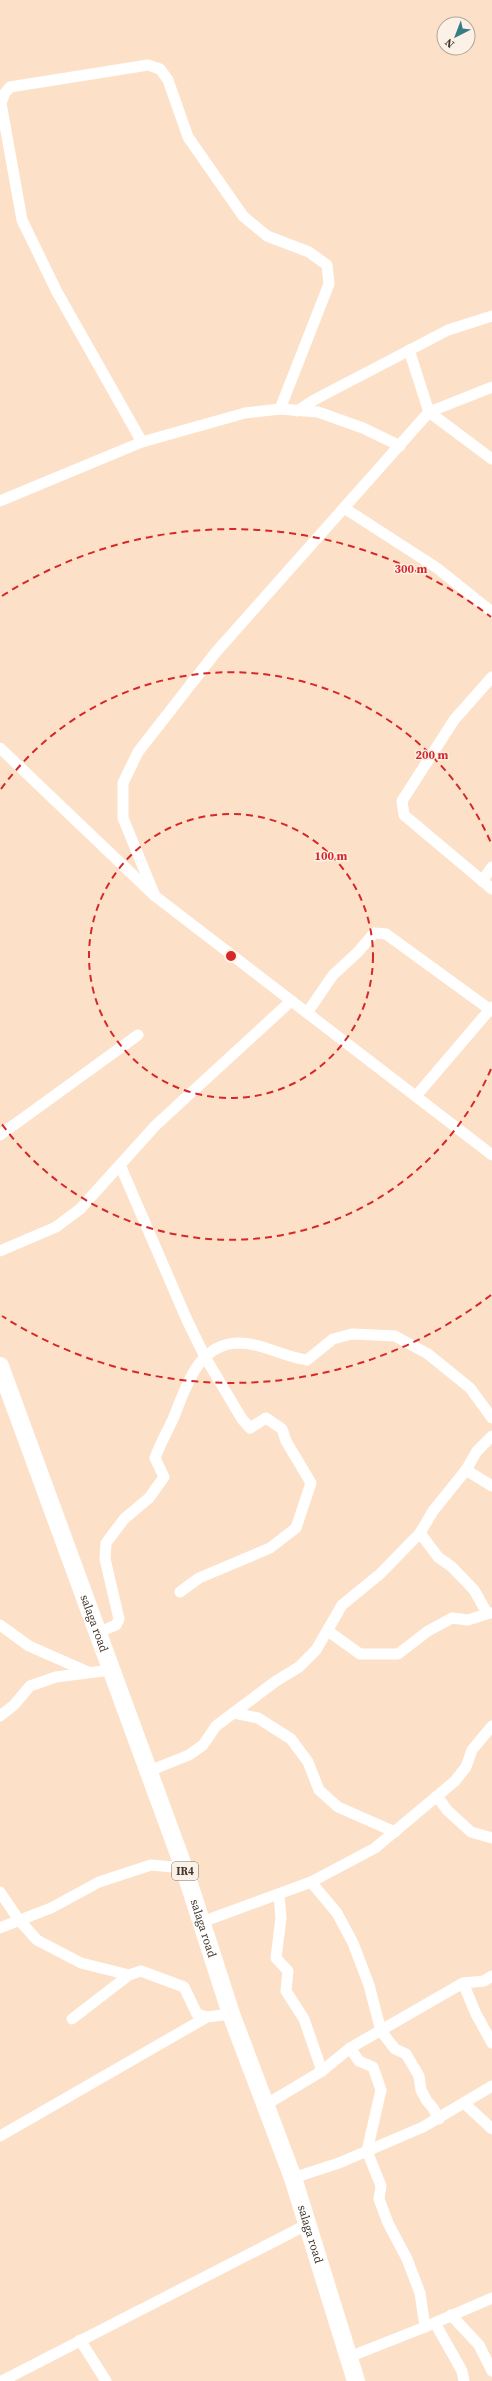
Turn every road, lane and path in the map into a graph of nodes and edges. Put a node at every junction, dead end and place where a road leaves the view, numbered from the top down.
1 (492, 316) edge
2 (409, 350) junction
3 (492, 387) edge
4 (280, 409) junction
5 (297, 411) junction
6 (429, 412) junction
7 (142, 442) junction
8 (400, 446) junction
9 (492, 459) edge
10 (0, 501) edge
11 (344, 508) junction
12 (492, 612) edge
13 (492, 677) edge
14 (0, 748) edge
15 (492, 867) edge
16 (482, 881) junction
17 (492, 889) edge
18 (155, 896) junction
19 (291, 1000) junction
20 (491, 1009) edge
21 (307, 1012) junction
22 (138, 1034) dead end
23 (416, 1096) junction
24 (0, 1135) edge
25 (492, 1155) edge
26 (120, 1165) junction
27 (0, 1251) edge
28 (205, 1357) junction
29 (0, 1366) edge
30 (492, 1418) edge
31 (492, 1436) edge
32 (466, 1470) junction
33 (492, 1486) edge
34 (420, 1533) junction
35 (180, 1592) dead end
36 (490, 1614) edge
37 (0, 1625) edge
38 (328, 1631) junction
39 (97, 1633) junction
40 (111, 1670) junction
41 (89, 1672) junction
42 (234, 1713) junction
43 (0, 1716) edge
44 (492, 1726) edge
45 (148, 1771) junction
46 (437, 1796) junction
47 (395, 1832) junction
48 (492, 1838) edge
49 (184, 1868) junction
50 (311, 1882) junction
51 (0, 1892) edge
52 (279, 1895) junction
53 (19, 1920) junction
54 (202, 1922) junction
55 (0, 1928) edge
56 (129, 1975) junction
57 (492, 1976) edge
58 (463, 1983) junction
59 (231, 2014) junction
60 (206, 2017) junction
61 (72, 2019) dead end
62 (381, 2030) junction
63 (492, 2043) edge
64 (350, 2048) junction
65 (322, 2071) junction
66 (492, 2086) edge
67 (464, 2103) junction
68 (267, 2104) junction
69 (439, 2119) junction
70 (491, 2131) edge
71 (0, 2136) edge
72 (367, 2151) junction
73 (293, 2178) junction
74 (308, 2224) junction
75 (492, 2298) edge
76 (450, 2315) junction
77 (435, 2323) junction
78 (425, 2327) junction
79 (80, 2340) junction
80 (349, 2357) junction
81 (492, 2371) edge
82 (2, 2381) edge
83 (106, 2381) edge
84 (356, 2381) edge
85 (464, 2381) edge

1 - 2 street
2 - 5 street
2 - 6 street
3 - 6 street
4 - 5 street
4 - 7 street
4 - 7 street
5 - 8 street
6 - 8 street
6 - 9 street
7 - 10 street
8 - 11 street
11 - 12 street
11 - 18 street
13 - 16 street
14 - 18 street
15 - 16 street
16 - 17 street
18 - 19 street
19 - 21 street
19 - 26 street
20 - 21 street
20 - 23 street
21 - 23 street
22 - 24 street
23 - 25 street
26 - 27 street
26 - 28 street
28 - 30 street
28 - 35 street
28 - 39 street
29 - 39 main road, salaga road / IR4
31 - 32 street
32 - 33 street
32 - 34 street
34 - 36 street
34 - 38 street
36 - 38 street
37 - 41 street
38 - 42 street
39 - 40 main road, salaga road / IR4
40 - 41 street
40 - 45 main road, salaga road / IR4
41 - 43 street
42 - 45 street
42 - 47 street
44 - 46 street
45 - 49 main road, salaga road / IR4
46 - 47 street
46 - 48 street
47 - 50 street
49 - 53 street
49 - 54 main road, salaga road / IR4
50 - 52 street
50 - 62 street
51 - 53 street
52 - 54 street
52 - 65 street
53 - 55 street
53 - 56 street
54 - 59 main road, salaga road / IR4
56 - 60 street
56 - 61 street
57 - 58 street
58 - 62 street
58 - 63 street
59 - 60 street
59 - 68 main road, salaga road / IR4
60 - 71 street
62 - 64 street
62 - 69 street
64 - 65 street
64 - 72 street
65 - 68 street
66 - 67 street
67 - 69 street
67 - 70 street
68 - 73 main road, salaga road / IR4
69 - 72 street
72 - 73 street
72 - 78 street
73 - 74 main road, salaga road / IR4
74 - 79 street
74 - 80 main road, salaga road / IR4
75 - 76 street
76 - 77 street
76 - 81 street
77 - 78 street
77 - 85 street
78 - 80 street
79 - 82 street
79 - 83 street
80 - 84 main road, salaga road / IR4

